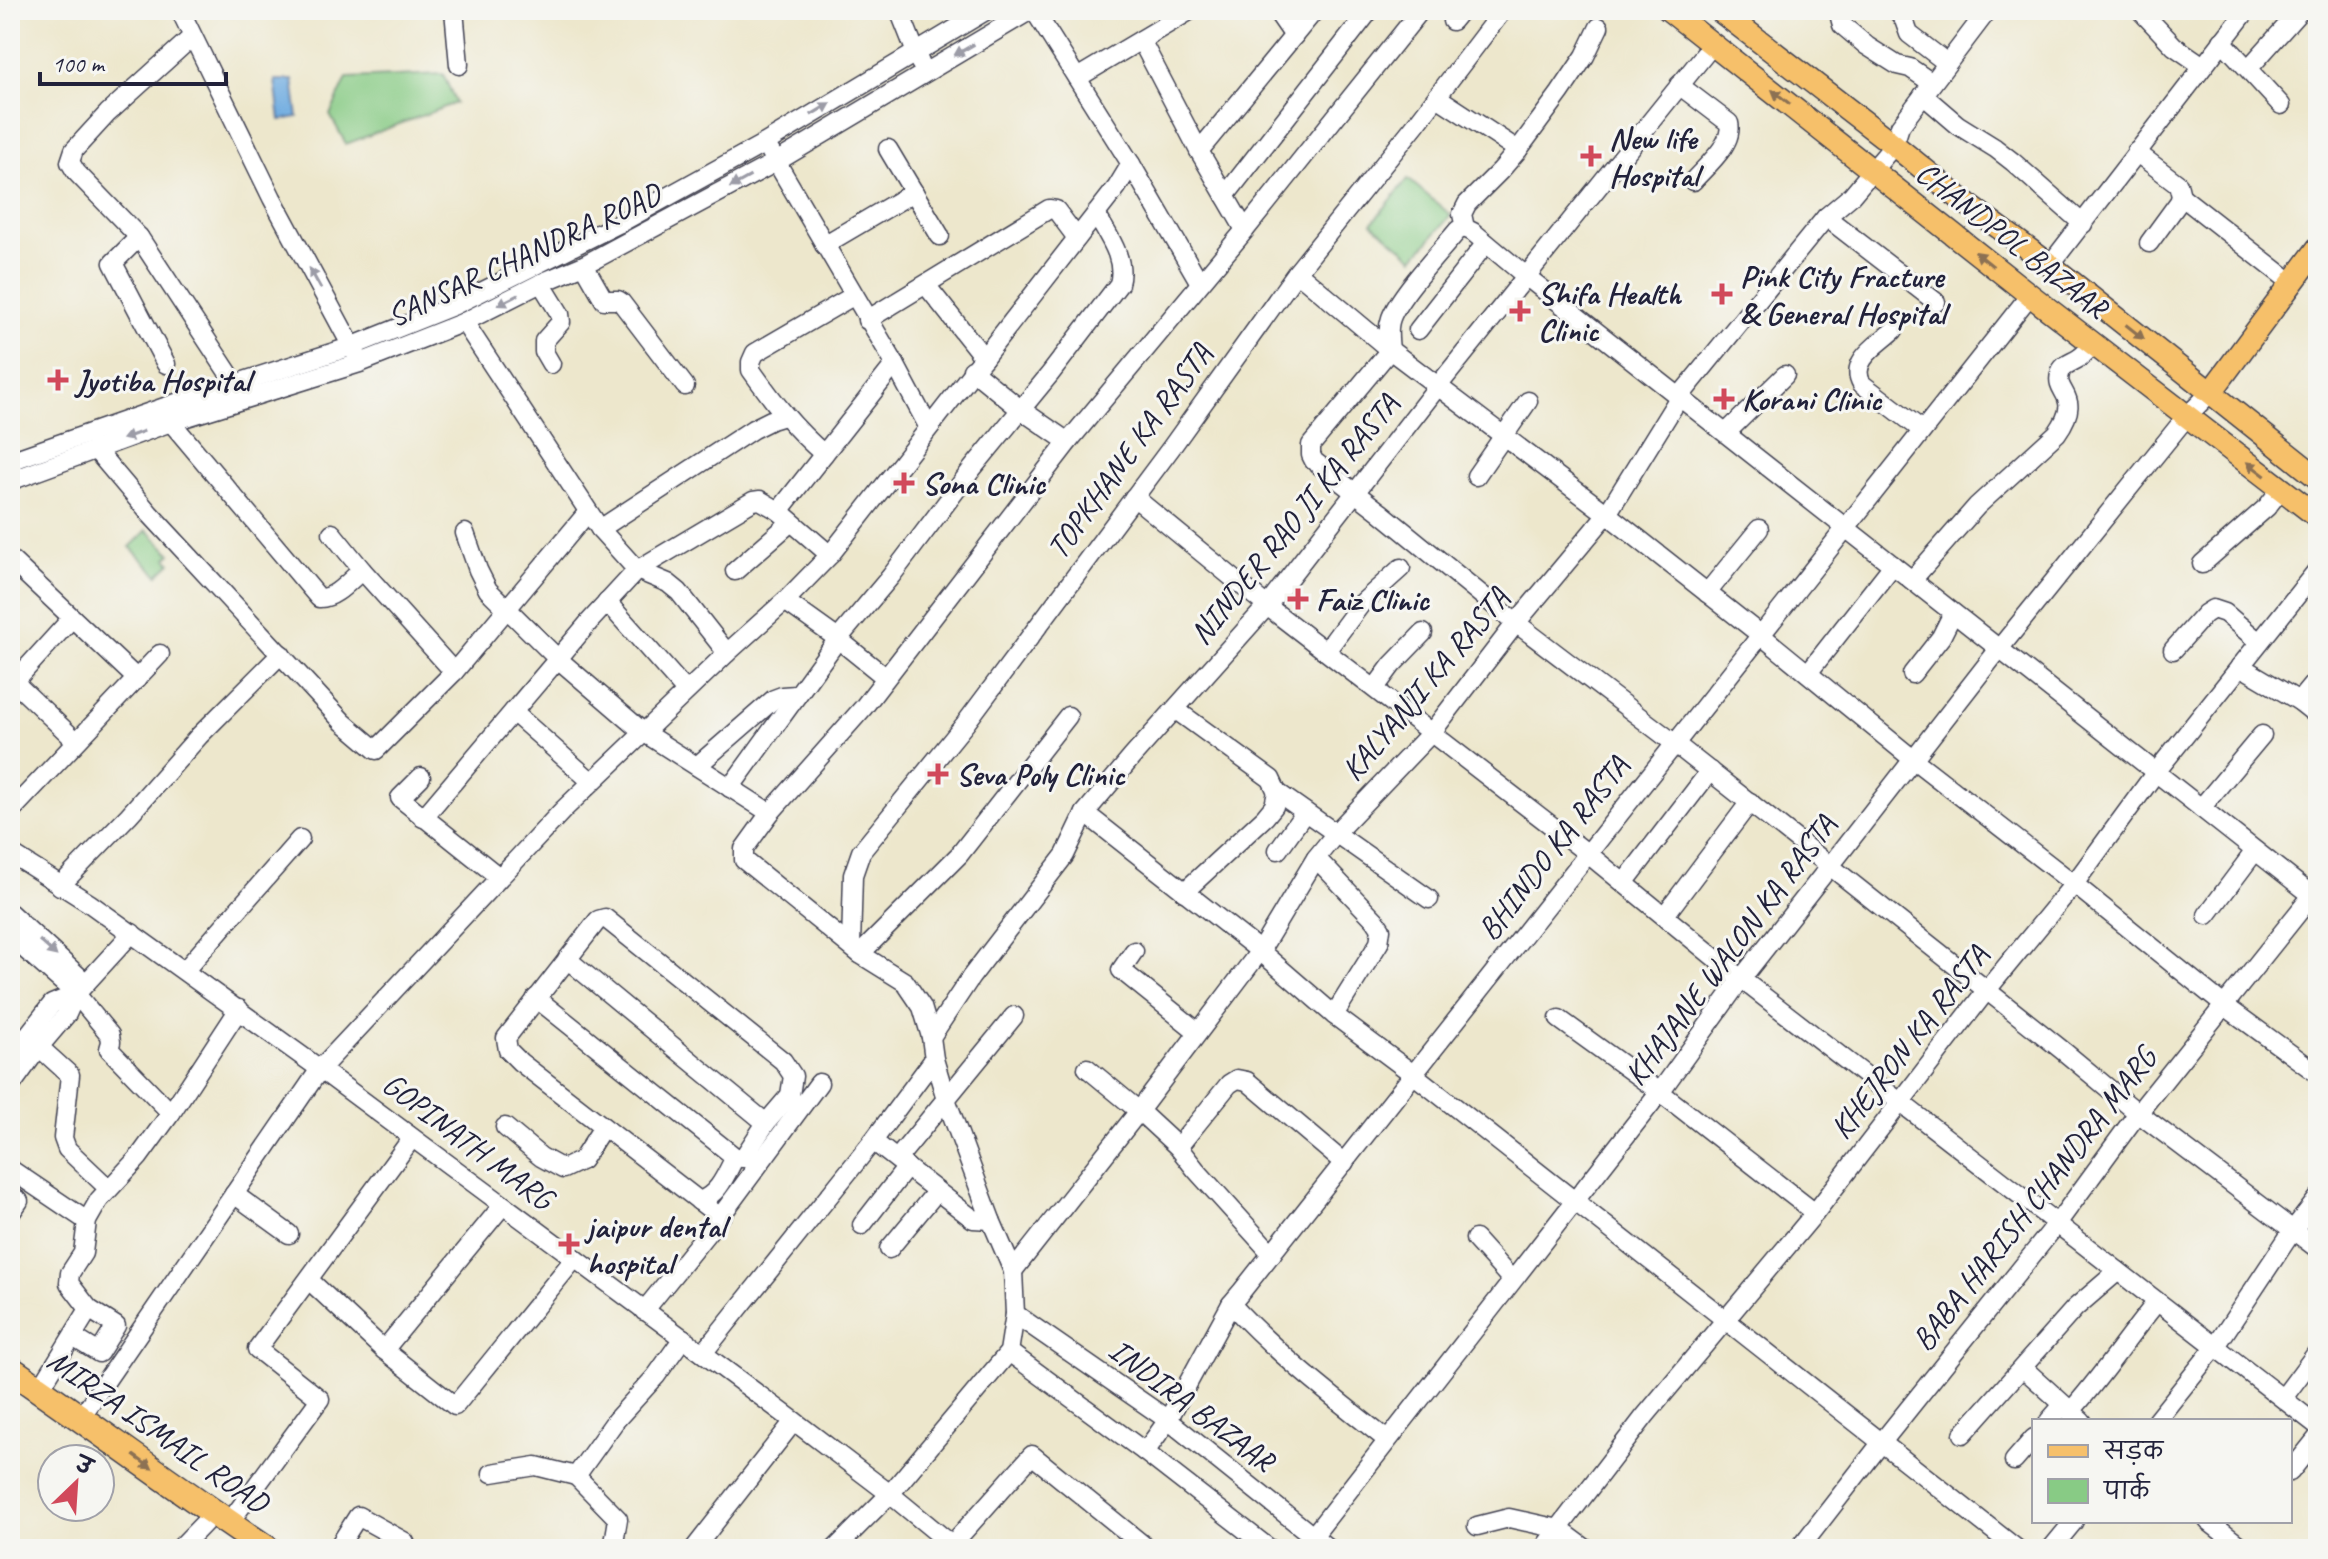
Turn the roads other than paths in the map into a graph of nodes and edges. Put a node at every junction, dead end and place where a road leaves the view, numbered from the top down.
1 (180, 10) edge
2 (454, 10) edge
3 (899, 10) edge
4 (987, 10) edge
5 (1032, 10) edge
6 (1276, 10) edge
7 (1315, 10) edge
8 (1370, 10) edge
9 (1421, 10) edge
10 (1503, 10) edge
11 (1669, 10) edge
12 (1838, 10) edge
13 (1897, 10) edge
14 (1988, 10) edge
15 (2140, 10) edge
16 (2247, 10) edge
17 (1185, 12) edge
18 (2299, 12) dead end
19 (1732, 14) edge
20 (1599, 27) dead end
21 (1294, 36) junction
22 (192, 37) junction
23 (1141, 40) junction
24 (2222, 41) junction
25 (1713, 44) junction
26 (915, 52) junction
27 (1947, 63) junction
28 (459, 65) dead end
29 (2203, 66) junction
30 (2249, 68) junction
31 (925, 73) junction
32 (1077, 78) junction
33 (1679, 85) junction
34 (1927, 89) junction
35 (1437, 97) junction
36 (2281, 105) dead end
37 (765, 143) junction
38 (1894, 145) junction
39 (888, 149) dead end
40 (1518, 150) junction
41 (1199, 151) junction
42 (2136, 152) junction
43 (776, 162) junction
44 (1131, 164) junction
45 (1873, 170) junction
46 (1693, 181) dead end
47 (914, 192) junction
48 (1225, 196) junction
49 (2181, 196) junction
50 (1096, 214) junction
51 (1826, 217) junction
52 (2083, 224) junction
53 (1465, 228) junction
54 (1245, 230) junction
55 (940, 236) dead end
56 (139, 237) junction
57 (1077, 238) junction
58 (1486, 243) junction
59 (2149, 243) dead end
60 (824, 245) junction
61 (2318, 248) edge
62 (584, 265) junction
63 (2050, 265) junction
64 (1297, 272) junction
65 (1527, 277) junction
66 (541, 283) junction
67 (1200, 283) junction
68 (2292, 283) junction
69 (926, 285) junction
70 (2030, 295) junction
71 (853, 296) junction
72 (1936, 302) dead end
73 (867, 320) junction
74 (464, 322) junction
75 (1418, 330) dead end
76 (1894, 330) dead end
77 (2093, 344) junction
78 (1390, 350) junction
79 (356, 355) junction
80 (166, 364) dead end
81 (551, 364) dead end
82 (895, 364) junction
83 (978, 364) junction
84 (1785, 375) dead end
85 (235, 383) junction
86 (685, 386) dead end
87 (1438, 386) junction
88 (2211, 392) junction
89 (1680, 396) junction
90 (1528, 401) dead end
91 (1020, 409) junction
92 (784, 416) junction
93 (2187, 416) junction
94 (171, 422) junction
95 (928, 426) junction
96 (1922, 430) junction
97 (1726, 433) junction
98 (1504, 436) junction
99 (1068, 442) junction
100 (95, 449) junction
101 (824, 454) junction
102 (10, 461) edge
103 (1476, 476) dead end
104 (2318, 478) edge
105 (10, 481) edge
106 (2281, 489) junction
107 (1355, 492) junction
108 (1134, 497) junction
109 (588, 512) junction
110 (1607, 514) junction
111 (785, 517) junction
112 (2318, 517) edge
113 (1846, 527) junction
114 (600, 529) junction
115 (1759, 529) dead end
116 (332, 533) dead end
117 (465, 533) dead end
118 (830, 555) junction
119 (10, 559) edge
120 (2202, 564) dead end
121 (1893, 565) junction
122 (1401, 568) dead end
123 (2318, 569) edge
124 (362, 570) junction
125 (637, 570) junction
126 (735, 571) dead end
127 (1912, 580) junction
128 (1707, 593) junction
129 (785, 601) junction
130 (607, 602) junction
131 (1267, 606) junction
132 (506, 608) junction
133 (1953, 613) junction
134 (72, 618) junction
135 (1516, 623) junction
136 (1423, 633) dead end
137 (1762, 636) junction
138 (838, 639) junction
139 (2259, 642) junction
140 (1999, 649) junction
141 (2173, 650) dead end
142 (1326, 651) junction
143 (727, 653) junction
144 (160, 654) dead end
145 (281, 654) junction
146 (558, 659) junction
147 (2240, 666) junction
148 (454, 672) junction
149 (1808, 673) junction
150 (1912, 674) dead end
151 (885, 677) junction
152 (2318, 678) edge
153 (137, 679) junction
154 (12, 684) edge
155 (1375, 688) junction
156 (686, 691) junction
157 (796, 695) junction
158 (2299, 701) junction
159 (1176, 710) junction
160 (513, 712) junction
161 (1068, 716) dead end
162 (2318, 716) edge
163 (643, 732) junction
164 (1432, 732) junction
165 (2262, 735) dead end
166 (76, 741) junction
167 (1674, 743) junction
168 (1914, 760) junction
169 (697, 766) junction
170 (1710, 771) junction
171 (2156, 772) junction
172 (421, 777) dead end
173 (592, 782) junction
174 (730, 788) junction
175 (1277, 792) junction
176 (1750, 802) junction
177 (2201, 808) junction
178 (10, 812) edge
179 (1305, 812) junction
180 (770, 813) junction
181 (1085, 813) junction
182 (423, 818) junction
183 (1336, 833) junction
184 (300, 839) dead end
185 (1278, 850) dead end
186 (2255, 851) junction
187 (10, 853) edge
188 (1587, 853) junction
189 (1316, 858) junction
190 (1830, 866) junction
191 (499, 877) junction
192 (1624, 883) junction
193 (2074, 884) junction
194 (60, 886) junction
195 (1184, 892) junction
196 (2316, 895) edge
197 (1429, 899) dead end
198 (10, 913) edge
199 (1665, 915) junction
200 (2207, 915) dead end
201 (132, 933) junction
202 (10, 936) edge
203 (856, 950) junction
204 (1134, 951) dead end
205 (1260, 951) junction
206 (567, 959) junction
207 (185, 970) junction
208 (1741, 979) junction
209 (81, 989) junction
210 (1986, 991) junction
211 (536, 998) junction
212 (2225, 1006) junction
213 (239, 1009) junction
214 (1334, 1015) junction
215 (1014, 1016) dead end
216 (1559, 1019) dead end
217 (1198, 1032) junction
218 (931, 1037) junction
219 (39, 1047) junction
220 (10, 1058) edge
221 (934, 1059) junction
222 (2315, 1067) edge
223 (1087, 1068) dead end
224 (320, 1069) junction
225 (1413, 1074) junction
226 (819, 1083) dead end
227 (10, 1087) edge
228 (1660, 1092) junction
229 (946, 1099) junction
230 (1900, 1100) junction
231 (1139, 1111) junction
232 (171, 1113) junction
233 (2138, 1113) junction
234 (766, 1123) junction
235 (505, 1127) dead end
236 (603, 1127) junction
237 (412, 1138) junction
238 (873, 1141) junction
239 (1178, 1147) junction
240 (735, 1157) junction
241 (902, 1163) junction
242 (1344, 1163) junction
243 (10, 1169) edge
244 (108, 1188) junction
245 (937, 1191) junction
246 (234, 1194) junction
247 (10, 1195) edge
248 (2318, 1198) edge
249 (699, 1201) junction
250 (1573, 1202) junction
251 (503, 1205) junction
252 (1815, 1213) junction
253 (10, 1214) edge
254 (720, 1217) junction
255 (991, 1220) junction
256 (87, 1221) junction
257 (862, 1225) dead end
258 (2056, 1225) junction
259 (2293, 1230) junction
260 (289, 1234) dead end
261 (1475, 1239) dead end
262 (889, 1249) dead end
263 (2318, 1249) edge
264 (1272, 1254) junction
265 (575, 1258) junction
266 (1013, 1271) junction
267 (2118, 1271) junction
268 (309, 1280) junction
269 (1512, 1280) junction
270 (2156, 1303) junction
271 (1231, 1304) junction
272 (89, 1309) junction
273 (644, 1311) junction
274 (1015, 1314) junction
275 (1725, 1320) junction
276 (73, 1337) junction
277 (683, 1338) junction
278 (2216, 1346) junction
279 (384, 1350) junction
280 (2318, 1351) edge
281 (1009, 1352) junction
282 (703, 1353) junction
283 (2023, 1368) junction
284 (10, 1369) edge
285 (40, 1389) junction
286 (2283, 1398) junction
287 (2072, 1412) edge
288 (81, 1417) junction
289 (2158, 1419) edge
290 (1168, 1420) junction
291 (794, 1421) junction
292 (2318, 1426) edge
293 (1963, 1434) dead end
294 (2318, 1437) edge
295 (1387, 1440) junction
296 (2032, 1440) edge
297 (1882, 1442) junction
298 (1145, 1452) junction
299 (2014, 1461) dead end
300 (2292, 1470) edge
301 (492, 1473) dead end
302 (576, 1476) junction
303 (890, 1494) junction
304 (221, 1519) junction
305 (2072, 1523) edge
306 (2211, 1523) edge
307 (1477, 1526) dead end
308 (1559, 1529) junction
309 (405, 1542) dead end
310 (1308, 1543) edge
311 (952, 1548) edge
312 (179, 1549) edge
313 (267, 1549) edge
314 (337, 1549) edge
315 (620, 1549) edge
316 (694, 1549) edge
317 (835, 1549) edge
318 (1148, 1549) edge
319 (1270, 1549) edge
320 (1329, 1549) edge
321 (1543, 1549) edge
322 (1586, 1549) edge
323 (1799, 1549) edge
324 (2017, 1549) edge
325 (2051, 1549) edge
326 (2244, 1549) edge

1 - 22 street
2 - 28 street
3 - 26 street
4 - 26 street, SANSAR CHANDRA ROAD
5 -> 31 street, SANSAR CHANDRA ROAD
5 - 32 street
6 - 21 street
7 - 21 street
8 - 48 street
9 - 54 street
10 - 35 street, TOPKHANE KA RASTA
11 - 25 main road, CHANDPOL BAZAAR
12 - 34 street
13 - 27 street
14 - 27 street, KALYANJI KA RASTA
15 - 29 street
16 - 24 street
17 - 23 street
18 - 30 street
19 - 38 main road, CHANDPOL BAZAAR
20 - 40 street
21 - 41 street
22 - 56 street
79 -> 22 street
23 - 32 street
23 - 41 street
24 - 29 street
24 - 30 street
25 - 33 street, NINDER RAO JI KA RASTA
45 -> 25 main road, CHANDPOL BAZAAR
26 - 31 street
37 -> 26 street, SANSAR CHANDRA ROAD
27 - 34 street, KALYANJI KA RASTA
29 - 42 street
30 - 36 street
31 - 43 street, SANSAR CHANDRA ROAD
32 - 44 street
33 - 46 street
33 - 65 street, NINDER RAO JI KA RASTA
34 - 38 street, KALYANJI KA RASTA
34 - 52 street
35 - 40 street
35 - 64 street, TOPKHANE KA RASTA
37 - 43 street
37 - 79 street, SANSAR CHANDRA ROAD
38 - 45 street, KALYANJI KA RASTA
38 - 63 main road, CHANDPOL BAZAAR
39 - 47 street
40 - 53 street
41 - 48 street
42 - 49 street
42 - 52 street
43 - 60 street
43 -> 62 street, SANSAR CHANDRA ROAD
44 - 50 street
44 - 67 street
45 - 51 street, KALYANJI KA RASTA
70 -> 45 main road, CHANDPOL BAZAAR
47 - 55 street
47 - 60 street
48 - 54 street
49 - 59 street
49 - 68 street
50 - 57 street
50 - 91 street
51 - 72 street
51 - 89 street, KALYANJI KA RASTA
52 - 63 street
53 - 58 street
53 - 78 street
54 - 67 street
56 - 80 street
56 - 85 street
57 - 69 street
57 - 83 street
58 - 65 street
58 - 75 street
60 - 71 street
61 - 68 main road
62 - 66 street, SANSAR CHANDRA ROAD
62 - 86 street
63 -> 88 main road, CHANDPOL BAZAAR
64 - 78 street
64 - 108 street, TOPKHANE KA RASTA
65 - 87 street, NINDER RAO JI KA RASTA
65 - 89 street
66 -> 74 street, SANSAR CHANDRA ROAD
66 - 81 street
67 - 99 street
68 - 88 main road
69 - 73 street
69 - 83 street
70 - 77 main road, CHANDPOL BAZAAR
70 - 96 street, BHINDO KA RASTA
71 - 73 street
71 - 92 street
73 - 82 street
74 - 79 street, SANSAR CHANDRA ROAD
74 - 109 street
76 - 96 street
77 - 93 main road, CHANDPOL BAZAAR
77 - 127 street
78 - 87 street
78 - 107 street
79 - 85 street, SANSAR CHANDRA ROAD
79 - 94 street, SANSAR CHANDRA ROAD
82 - 95 street
82 - 101 street
83 - 91 street
83 - 95 street
84 - 97 street
85 - 102 street, SANSAR CHANDRA ROAD
87 - 98 street
87 - 107 street, NINDER RAO JI KA RASTA
88 - 93 street, KHAJANE WALON KA RASTA
88 - 104 main road, CHANDPOL BAZAAR
89 - 97 street
89 - 110 street, KALYANJI KA RASTA
90 - 98 street
91 - 99 street
91 - 138 street
92 - 101 street
92 - 114 street
106 -> 93 main road, CHANDPOL BAZAAR
93 - 140 street, KHAJANE WALON KA RASTA
94 -> 100 street, SANSAR CHANDRA ROAD
94 - 124 street
95 - 118 street
96 - 113 street, BHINDO KA RASTA
97 - 113 street
98 - 103 street
98 - 110 street
99 - 151 street
100 - 105 street, SANSAR CHANDRA ROAD
100 - 145 street
101 - 111 street
106 - 112 main road, CHANDPOL BAZAAR
106 - 120 street
107 - 131 street, NINDER RAO JI KA RASTA
107 - 135 street
108 - 131 street
108 - 203 street, TOPKHANE KA RASTA
109 - 114 street
109 - 132 street
110 - 128 street
110 - 135 street, KALYANJI KA RASTA
111 - 118 street
111 - 125 street
111 - 126 street
113 - 121 street
113 - 137 street, BHINDO KA RASTA
114 - 125 street
115 - 128 street
116 - 124 street
117 - 132 street
118 - 129 street
119 - 134 street
121 - 127 street
121 - 149 street
122 - 142 street
123 - 139 street, KHEJRON KA RASTA
124 - 148 street
125 - 130 street
125 - 143 street
127 - 133 street
128 - 137 street
129 - 138 street
129 - 143 street
130 - 146 street
130 - 156 street
131 - 142 street
131 - 159 street, NINDER RAO JI KA RASTA
132 - 146 street
132 - 148 street
133 - 140 street
133 - 150 street
134 - 153 street
134 - 154 street
135 - 164 street, KALYANJI KA RASTA
135 - 167 street
136 - 155 street
137 - 149 street
137 - 167 street, BHINDO KA RASTA
138 - 151 street
138 - 157 street
139 - 141 street
139 - 147 street, KHEJRON KA RASTA
140 - 168 street, KHAJANE WALON KA RASTA
140 - 171 street
142 - 155 street
143 - 156 street
144 - 153 street
145 - 148 street
145 - 194 street
146 - 160 street
146 - 163 street
147 - 158 street
147 - 171 street, KHEJRON KA RASTA
149 - 168 street
151 - 180 street
152 - 158 street
153 - 166 street
154 - 166 street
155 - 164 street
156 - 163 street
157 - 169 street
157 - 174 street
158 - 162 street
159 - 175 street
159 - 181 street, NINDER RAO JI KA RASTA
160 - 173 street
160 - 182 street
161 - 203 street
163 - 169 street
163 - 173 street
164 - 183 street, KALYANJI KA RASTA
164 - 188 street
165 - 177 street
166 - 178 street
167 - 170 street
167 - 188 street, BHINDO KA RASTA
168 - 190 street, KHAJANE WALON KA RASTA
168 - 193 street
169 - 174 street
170 - 176 street
170 - 192 street
171 - 177 street
171 - 193 street, KHEJRON KA RASTA
172 - 182 street
173 - 191 street
174 - 180 street
175 - 179 street
175 - 195 street
176 - 190 street
176 - 199 street
177 - 186 street
179 - 183 street
179 - 185 street
180 - 203 street
181 - 195 street
181 - 218 street, NINDER RAO JI KA RASTA
182 - 191 street
183 - 189 street, KALYANJI KA RASTA
183 - 197 street
184 - 207 street
186 - 196 street
186 - 200 street
187 - 194 street, GOPINATH MARG
188 - 192 street
188 - 225 street, BHINDO KA RASTA
189 - 205 street, KALYANJI KA RASTA
189 - 214 street
190 - 208 street, KHAJANE WALON KA RASTA
190 - 210 street
191 - 224 street
192 - 199 street
193 - 210 street, KHEJRON KA RASTA
193 - 212 street
194 - 201 street, GOPINATH MARG
195 - 205 street
196 - 212 street, BABA HARISH CHANDRA MARG
198 -> 209 street
199 - 208 street
201 - 207 street, GOPINATH MARG
201 - 209 street
202 - 209 street
203 - 218 street
204 - 217 street
205 - 214 street
205 - 217 street, KALYANJI KA RASTA
206 - 211 street
206 - 234 street
206 - 234 street
207 - 213 street, GOPINATH MARG
208 - 228 street, KHAJANE WALON KA RASTA
208 - 230 street
209 - 219 street
209 - 220 street
209 - 232 street
210 - 230 street, KHEJRON KA RASTA
210 - 233 street
211 - 236 street
211 - 240 street
212 - 222 street
212 - 233 street, BABA HARISH CHANDRA MARG
213 - 224 street, GOPINATH MARG
213 - 232 street
214 - 225 street
215 - 229 street
216 - 228 street
217 - 231 street, KALYANJI KA RASTA
218 - 221 street
219 - 227 street
219 - 244 street
221 - 229 street
221 - 238 street
223 - 231 street
224 - 237 street, GOPINATH MARG
224 - 246 street
225 - 242 street, BHINDO KA RASTA
225 - 250 street
226 - 254 street
228 - 250 street, KHAJANE WALON KA RASTA
228 - 252 street
229 - 241 street
229 - 255 street
230 - 252 street, KHEJRON KA RASTA
230 - 258 street
231 - 239 street
231 - 266 street, KALYANJI KA RASTA
232 - 244 street
233 - 258 street, BABA HARISH CHANDRA MARG
233 - 259 street
234 - 240 street
235 - 236 street
236 - 249 street
237 - 251 street, GOPINATH MARG
237 - 268 street
238 - 241 street
238 - 282 street
239 - 242 street
239 - 264 street
240 - 249 street
241 - 245 street
241 - 257 street
242 - 264 street, BHINDO KA RASTA
243 - 256 street
244 - 256 street
245 - 255 street
245 - 262 street
246 - 260 street
246 - 288 street
247 - 253 street
248 - 259 street
249 - 254 street
250 - 269 street, KHAJANE WALON KA RASTA
250 - 275 street
251 - 265 street, GOPINATH MARG
251 - 279 street
252 - 275 street, KHEJRON KA RASTA
254 - 273 street
255 - 266 street
256 - 272 street
258 - 267 street
258 - 297 street, BABA HARISH CHANDRA MARG
259 - 263 street
259 - 278 street
261 - 269 street
264 - 271 street, BHINDO KA RASTA
265 - 273 street, GOPINATH MARG
265 - 279 street
266 - 274 street
267 - 270 street
267 - 283 street
268 - 279 street
268 - 304 street
269 - 295 street, KHAJANE WALON KA RASTA
270 - 278 street
270 - 287 street
271 - 290 street, BHINDO KA RASTA
271 - 295 street
272 - 276 street
272 - 276 street
273 - 277 street, GOPINATH MARG
274 - 281 street
274 - 290 street, INDIRA BAZAAR
275 - 297 street
275 - 308 street, KHEJRON KA RASTA
276 - 285 street
277 - 282 street, GOPINATH MARG
277 - 302 street
278 - 286 street
278 - 289 street
280 - 286 street
281 - 298 street
281 - 303 street
282 - 291 street, GOPINATH MARG
283 - 287 street
283 - 293 street
284 - 285 highway, MIRZA ISMAIL ROAD
285 - 288 highway, MIRZA ISMAIL ROAD
286 - 292 street
288 -> 304 highway, MIRZA ISMAIL ROAD
290 - 298 street, BHINDO KA RASTA
290 - 310 street, INDIRA BAZAAR
291 - 303 street, GOPINATH MARG
291 - 316 street
294 - 300 street
295 - 310 street, KHAJANE WALON KA RASTA
296 - 299 street
297 - 323 street, BABA HARISH CHANDRA MARG
297 - 324 street
298 - 319 street
301 - 302 street
302 - 315 street
303 - 311 street, GOPINATH MARG
303 - 317 street
304 - 312 street
304 - 313 highway, MIRZA ISMAIL ROAD
305 - 325 street
306 - 326 street
307 - 308 street
308 - 321 street, KHEJRON KA RASTA
308 - 322 street
309 - 314 street
310 - 320 street, INDIRA BAZAAR
311 - 318 street

